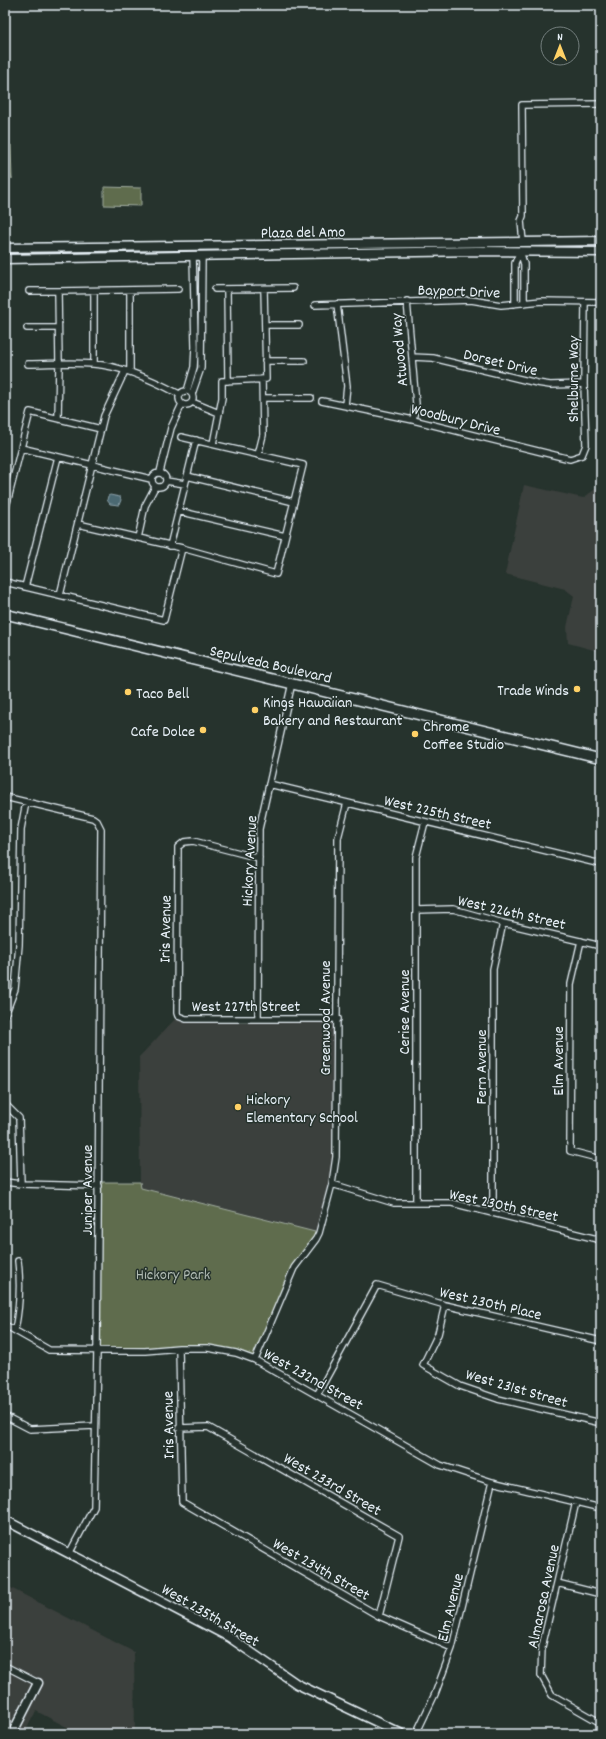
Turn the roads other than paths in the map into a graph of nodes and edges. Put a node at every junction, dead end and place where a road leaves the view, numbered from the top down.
1 (601, 104) edge
2 (523, 238) junction
3 (601, 242) edge
4 (361, 244) junction
5 (202, 245) junction
6 (193, 246) junction
7 (5, 248) edge
8 (17, 248) junction
9 (522, 251) junction
10 (601, 252) edge
11 (361, 253) junction
12 (193, 255) junction
13 (202, 255) junction
14 (17, 258) junction
15 (5, 259) edge
16 (515, 283) junction
17 (524, 284) junction
18 (293, 288) dead end
19 (178, 289) dead end
20 (216, 289) dead end
21 (227, 289) junction
22 (264, 289) junction
23 (130, 290) junction
24 (29, 291) dead end
25 (58, 291) junction
26 (94, 291) junction
27 (407, 301) junction
28 (585, 302) junction
29 (601, 302) edge
30 (524, 303) junction
31 (337, 304) junction
32 (515, 304) junction
33 (315, 305) dead end
34 (265, 325) junction
35 (299, 325) dead end
36 (27, 328) dead end
37 (58, 328) junction
38 (412, 357) junction
39 (265, 362) junction
40 (304, 362) dead end
41 (28, 364) dead end
42 (59, 364) junction
43 (94, 364) junction
44 (127, 372) junction
45 (262, 380) junction
46 (228, 381) junction
47 (584, 384) junction
48 (190, 393) junction
49 (179, 394) junction
50 (263, 398) junction
51 (311, 398) dead end
52 (322, 401) dead end
53 (192, 402) junction
54 (182, 404) junction
55 (345, 405) junction
56 (219, 413) junction
57 (58, 418) junction
58 (413, 420) junction
59 (101, 429) junction
60 (181, 437) dead end
61 (196, 440) junction
62 (213, 444) junction
63 (21, 448) junction
64 (258, 455) junction
65 (582, 455) joint
66 (58, 457) junction
67 (92, 465) junction
68 (160, 472) junction
69 (187, 476) junction
70 (151, 479) junction
71 (166, 481) junction
72 (185, 484) junction
73 (156, 487) junction
74 (294, 502) junction
75 (178, 511) junction
76 (5, 512) edge
77 (78, 524) junction
78 (285, 536) junction
79 (138, 538) junction
80 (170, 546) junction
81 (182, 548) junction
82 (5, 582) edge
83 (26, 587) junction
84 (60, 595) junction
85 (5, 614) edge
86 (292, 683) junction
87 (601, 759) edge
88 (269, 784) junction
89 (5, 797) edge
90 (26, 802) junction
91 (347, 803) junction
92 (425, 822) junction
93 (259, 858) junction
94 (601, 864) edge
95 (416, 910) junction
96 (503, 924) junction
97 (581, 941) junction
98 (601, 946) edge
99 (5, 1015) edge
100 (178, 1016) joint
101 (258, 1018) junction
102 (338, 1019) junction
103 (5, 1104) edge
104 (601, 1159) edge
105 (5, 1182) edge
106 (21, 1184) junction
107 (332, 1184) junction
108 (99, 1186) junction
109 (416, 1203) junction
110 (489, 1212) junction
111 (601, 1240) edge
112 (18, 1261) dead end
113 (445, 1305) junction
114 (5, 1325) edge
115 (15, 1330) junction
116 (601, 1341) edge
117 (179, 1348) junction
118 (98, 1351) junction
119 (255, 1360) junction
120 (317, 1395) junction
121 (5, 1416) edge
122 (601, 1423) edge
123 (95, 1426) junction
124 (179, 1428) junction
125 (492, 1482) junction
126 (182, 1502) joint
127 (576, 1502) junction
128 (601, 1508) edge
129 (5, 1520) edge
130 (69, 1554) junction
131 (557, 1583) junction
132 (601, 1594) edge
133 (379, 1616) junction
134 (452, 1648) junction
135 (5, 1666) edge
136 (38, 1683) joint
137 (601, 1723) edge
138 (12, 1734) edge
139 (402, 1734) edge
140 (416, 1734) edge

1 - 2 street
2 - 3 main road, Plaza del Amo
2 - 4 main road, Plaza del Amo
2 - 9 main road
4 - 5 main road, Plaza del Amo
4 - 11 main road
5 - 6 main road, Plaza del Amo
5 - 13 main road
6 - 8 main road, Plaza del Amo
6 - 12 main road
7 - 8 main road, Plaza del Amo
8 - 14 main road
9 - 10 main road, Plaza del Amo
9 - 11 main road, Plaza del Amo
9 - 16 street
9 - 17 street
11 - 13 main road, Plaza del Amo
12 - 13 main road, Plaza del Amo
12 - 14 main road, Plaza del Amo
12 - 48 street
13 - 48 street
14 - 15 main road, Plaza del Amo
16 - 17 street
16 - 32 street
17 - 30 street
18 - 22 street
19 - 23 street
20 - 21 street
21 - 22 street
21 - 46 street
22 - 34 street
23 - 26 street
23 - 44 street
24 - 25 street
25 - 26 street
25 - 37 street
26 - 43 street
27 - 31 street, Bayport Drive
27 - 32 street, Bayport Drive
27 - 38 street, Atwood Way
28 - 29 street, Bayport Drive
28 - 30 street, Bayport Drive
28 - 47 street, Shelburne Way
30 - 32 street, Bayport Drive
31 - 33 street, Bayport Drive
31 - 55 street
34 - 35 street
34 - 39 street
36 - 37 street
37 - 42 street
38 - 47 street, Dorset Drive
38 - 58 street, Atwood Way
39 - 40 street
39 - 45 street
41 - 42 street
42 - 43 street
42 - 57 street
43 - 44 street
44 - 49 street
44 - 59 street
45 - 46 street
45 - 50 street
46 - 56 street
47 - 65 street, Shelburne Way
48 - 49 street
48 - 53 street
49 - 54 street
50 - 51 street
50 - 64 street
52 - 55 street, Woodbury Drive
53 - 54 street
53 - 56 street
54 - 68 street
55 - 58 street, Woodbury Drive
56 - 62 street
57 - 59 street
57 - 63 street
58 - 65 street, Woodbury Drive
59 - 67 street
60 - 61 street
61 - 62 street
61 - 69 street
62 - 64 street
63 - 66 street
63 - 76 street
64 - 74 street
66 - 67 street
66 - 83 street
67 - 70 street
67 - 77 street
68 - 70 street
68 - 71 street
69 - 72 street
69 - 74 street
70 - 73 street
71 - 72 street
71 - 73 street
72 - 75 street
73 - 79 street
74 - 78 street
75 - 78 street
75 - 80 street
77 - 79 street
77 - 84 street
78 - 81 street
79 - 80 street
80 - 81 street
81 - 84 street
82 - 83 street
83 - 84 street
85 - 86 main road, Sepulveda Boulevard
86 - 87 main road, Sepulveda Boulevard
86 - 88 street, Hickory Avenue
88 - 91 street, West 225th Street
88 - 93 street, Hickory Avenue
89 - 90 street
90 - 99 street
90 - 108 street, Juniper Avenue
91 - 92 street, West 225th Street
91 - 102 street, Greenwood Avenue
92 - 94 street, West 225th Street
92 - 95 street, Cerise Avenue
93 - 100 street, Iris Avenue
93 - 101 street, Hickory Avenue
95 - 96 street, West 226th Street
95 - 109 street, Cerise Avenue
96 - 97 street, West 226th Street
96 - 110 street, Fern Avenue
97 - 98 street, West 226th Street
97 - 104 street, Elm Avenue
100 - 101 street, West 227th Street
101 - 102 street, West 227th Street
102 - 107 street, Greenwood Avenue
103 - 106 street
105 - 106 street
106 - 108 street
107 - 109 street, West 230th Street
107 - 119 street, Greenwood Avenue
108 - 118 street, Juniper Avenue
109 - 110 street, West 230th Street
110 - 111 street, West 230th Street
112 - 115 street
113 - 116 street, West 230th Place
113 - 120 street, West 230th Place
113 - 122 street, West 231st Street
114 - 115 street, West 232nd Street
115 - 118 street, West 232nd Street
117 - 118 street, West 232nd Street
117 - 119 street, West 232nd Street
117 - 124 street, Iris Avenue
118 - 123 street, Juniper Avenue
119 - 120 street, West 232nd Street
120 - 125 street, West 232nd Street
121 - 123 street
123 - 130 street, Juniper Avenue
124 - 126 street, Iris Avenue
124 - 133 street, West 233rd Street
125 - 127 street, West 232nd Street
125 - 134 street, Elm Avenue
126 - 133 street, West 234th Street
127 - 128 street, West 232nd Street
127 - 131 street, Almarosa Avenue
129 - 130 main road, West 235th Street
130 - 139 main road, West 235th Street
131 - 132 street
131 - 137 street, Almarosa Avenue
133 - 134 street, West 234th Street
134 - 140 street, Elm Avenue
135 - 136 street
136 - 138 main road

